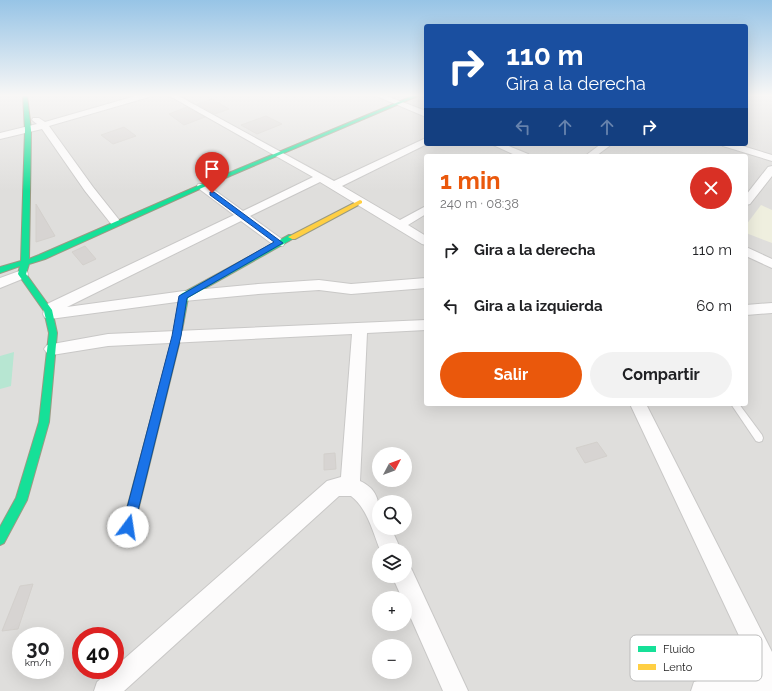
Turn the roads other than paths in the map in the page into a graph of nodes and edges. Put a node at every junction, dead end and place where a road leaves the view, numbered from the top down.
1 (37, 127) edge
2 (46, 127) edge
3 (231, 127) edge
4 (340, 127) edge
5 (28, 130) junction
6 (0, 136) edge
7 (424, 142) edge
8 (500, 146) edge
9 (604, 146) edge
10 (733, 146) edge
11 (278, 153) junction
12 (517, 154) edge
13 (593, 154) edge
14 (772, 158) edge
15 (772, 169) edge
16 (320, 178) junction
17 (202, 186) junction
18 (333, 186) junction
19 (748, 199) edge
20 (360, 202) junction
21 (424, 210) edge
22 (242, 216) junction
23 (116, 223) junction
24 (400, 225) junction
25 (424, 240) edge
26 (279, 243) junction
27 (748, 252) edge
28 (748, 262) edge
29 (770, 262) edge
30 (24, 268) junction
31 (0, 270) edge
32 (0, 283) edge
33 (424, 283) edge
34 (184, 296) junction
35 (772, 308) edge
36 (748, 310) edge
37 (49, 312) junction
38 (424, 324) edge
39 (360, 328) junction
40 (177, 336) junction
41 (52, 349) junction
42 (639, 406) edge
43 (736, 406) edge
44 (759, 438) dead end
45 (350, 487) junction
46 (372, 508) edge
47 (128, 527) dead end
48 (0, 539) edge
49 (406, 583) edge
50 (751, 635) edge
51 (762, 658) edge
52 (772, 678) edge
53 (772, 685) edge
54 (106, 691) edge
55 (456, 691) edge
56 (703, 691) edge

1 - 5 street
2 - 23 street
3 - 11 street
4 - 11 street
5 - 6 street
5 - 30 street
7 - 18 street
8 - 12 street
9 - 13 street
10 - 14 street
11 - 16 street
11 - 17 street
15 - 19 street
16 - 18 street
16 - 22 street
17 - 22 street
17 - 23 street
18 - 20 street
20 - 24 street
20 - 26 street
21 - 24 street
22 - 26 street
22 - 37 street
23 - 30 street
24 - 25 street
26 - 34 street
27 - 29 street
28 - 29 street
30 - 31 street
30 - 32 street
30 - 37 street
33 - 34 street
34 - 37 street
34 - 40 street
35 - 36 street
37 - 41 street
38 - 39 street
39 - 40 street
39 - 45 street
40 - 41 street
40 - 47 street
41 - 48 street
42 - 50 street
43 - 44 lane
45 - 46 street
45 - 54 street
49 - 55 street
51 - 52 street
53 - 56 street

